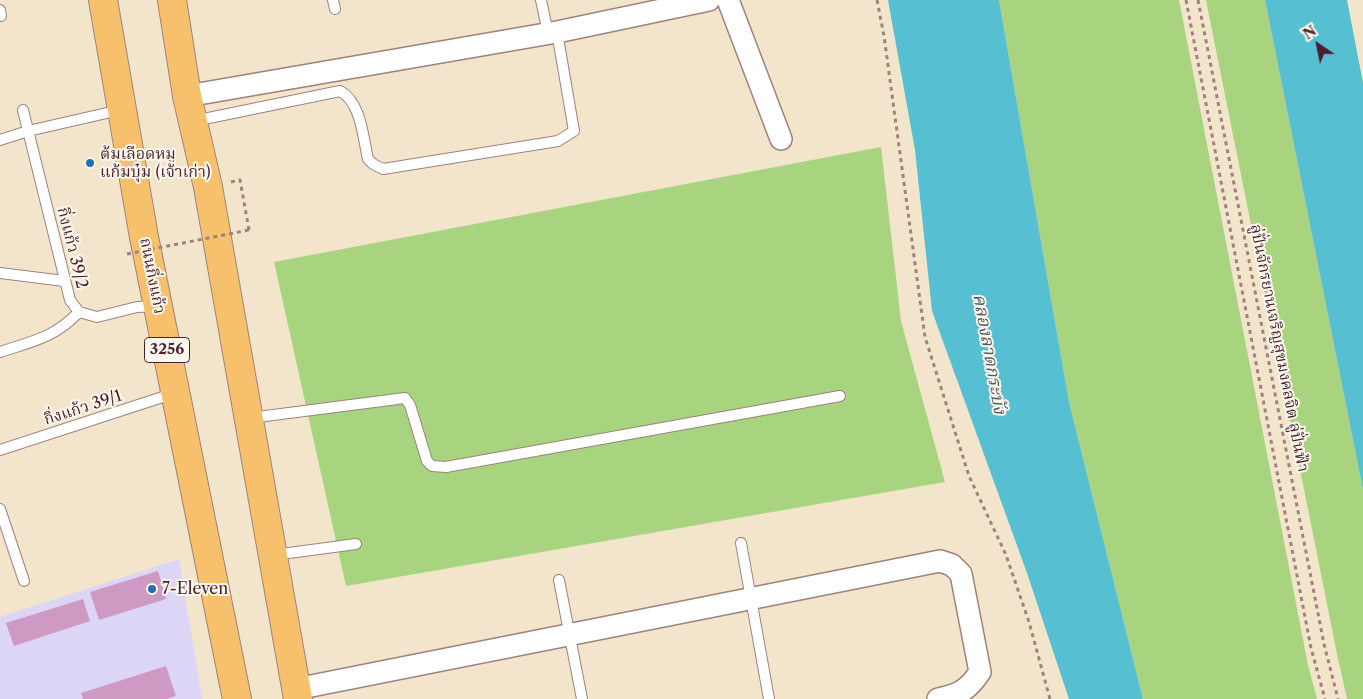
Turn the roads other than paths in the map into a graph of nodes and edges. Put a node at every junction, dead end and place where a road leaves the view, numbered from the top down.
1 (103, 0) edge
2 (172, 0) edge
3 (541, 0) edge
4 (709, 0) edge
5 (728, 0) edge
6 (553, 33) junction
7 (122, 109) junction
8 (190, 109) junction
9 (23, 110) dead end
10 (28, 131) junction
11 (0, 140) edge
12 (781, 140) dead end
13 (0, 273) edge
14 (64, 281) junction
15 (158, 306) junction
16 (79, 312) junction
17 (0, 352) edge
18 (176, 393) junction
19 (840, 396) dead end
20 (249, 418) junction
21 (0, 450) edge
22 (0, 509) edge
23 (741, 543) dead end
24 (356, 544) dead end
25 (273, 556) junction
26 (559, 580) dead end
27 (24, 581) dead end
28 (751, 599) junction
29 (569, 635) junction
30 (297, 694) edge
31 (237, 699) edge
32 (582, 699) edge
33 (769, 699) edge
34 (938, 699) edge

1 - 7 main road, ถนนกิ่งแก้ว / 3256
2 - 8 main road
3 - 6 lane
4 - 6 street
5 - 12 street
6 - 8 street
6 - 8 lane
7 - 10 lane
7 - 15 main road, ถนนกิ่งแก้ว / 3256
8 - 20 main road
9 - 10 lane, กิ่งแก้ว 39/2
10 - 11 lane
10 - 14 lane, กิ่งแก้ว 39/2
13 - 14 lane
14 - 16 lane, กิ่งแก้ว 39/2
15 - 16 lane, กิ่งแก้ว 39/2
15 - 18 main road, ถนนกิ่งแก้ว / 3256
16 - 17 lane
18 - 21 lane, กิ่งแก้ว 39/1
18 - 31 main road, ถนนกิ่งแก้ว / 3256
19 - 20 lane
20 - 25 main road
22 - 27 lane
23 - 28 lane
24 - 25 lane
25 - 30 main road
26 - 29 lane
28 - 29 street
28 - 33 lane
28 - 34 street
29 - 30 street
29 - 32 lane

